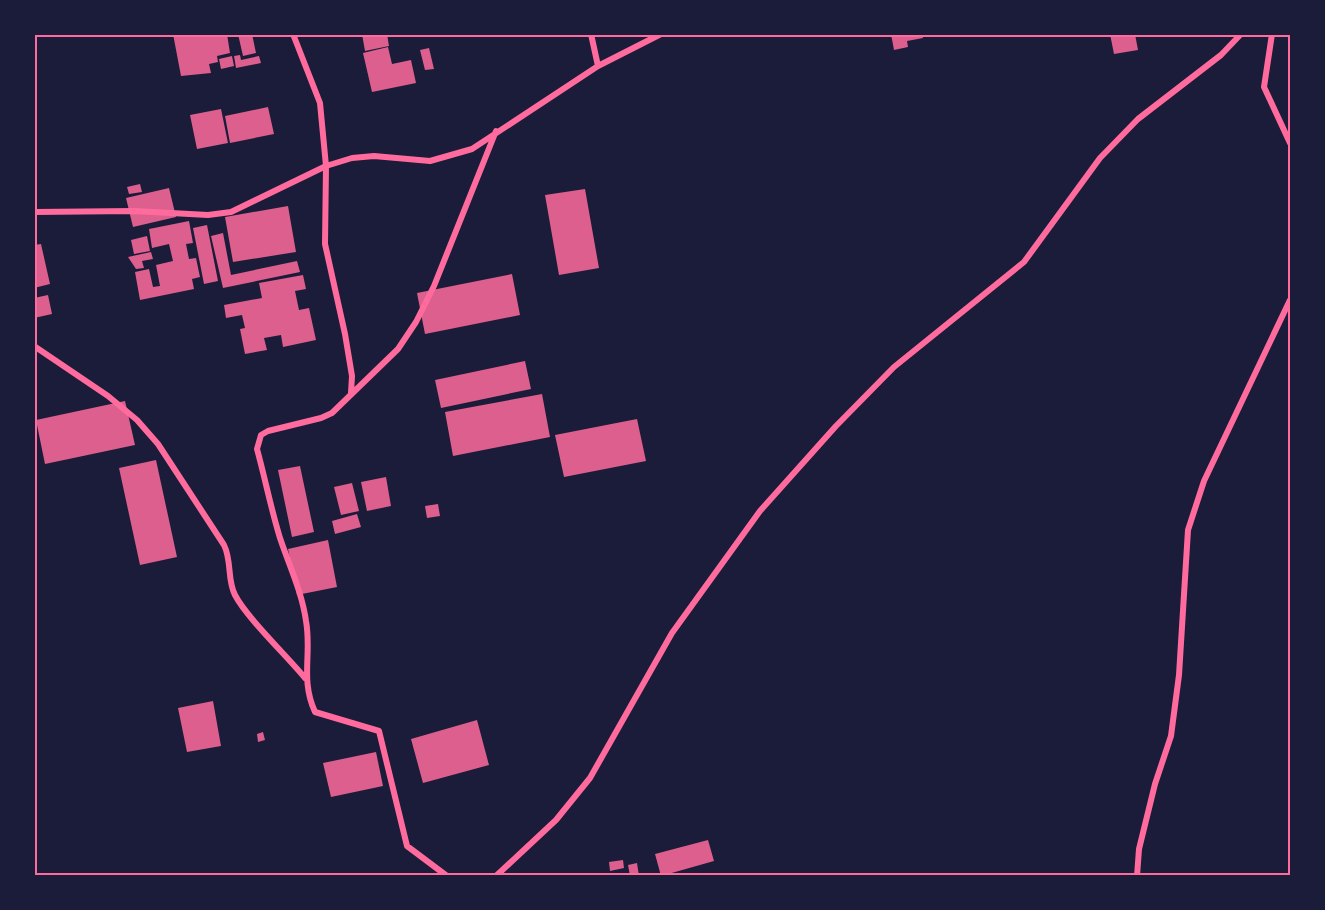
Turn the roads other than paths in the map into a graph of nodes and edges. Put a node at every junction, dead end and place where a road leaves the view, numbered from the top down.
1 (294, 34) edge
2 (591, 34) edge
3 (661, 34) edge
4 (1241, 34) edge
5 (1272, 34) edge
6 (598, 66) junction
7 (496, 131) junction
8 (1290, 143) edge
9 (326, 166) junction
10 (34, 212) edge
11 (1290, 300) edge
12 (34, 346) edge
13 (351, 393) junction
14 (305, 678) junction
15 (447, 876) edge
16 (496, 876) edge
17 (1137, 876) edge

1 - 9 street
2 - 6 street
3 - 6 street
4 - 16 street
5 - 8 street
6 - 7 street
7 - 9 street
7 - 13 street
9 - 10 street
9 - 13 street
11 - 17 street
12 - 14 street
13 - 14 street
14 - 15 street

